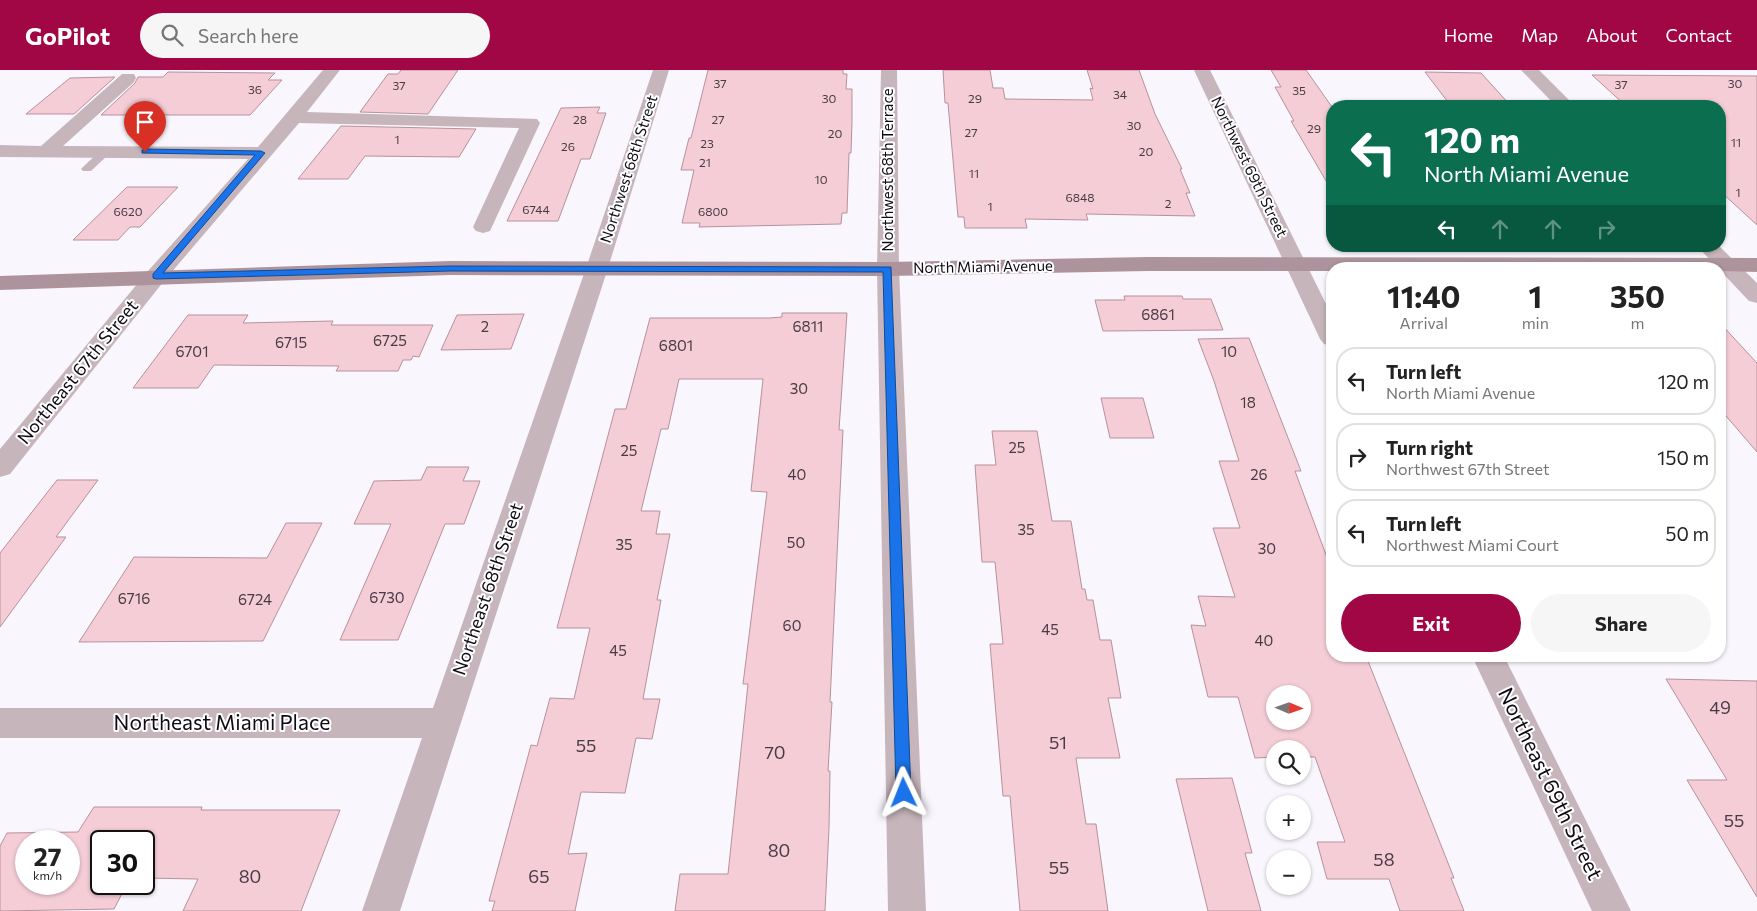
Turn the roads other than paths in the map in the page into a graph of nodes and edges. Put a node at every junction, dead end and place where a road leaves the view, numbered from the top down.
1 (332, 70) edge
2 (661, 70) edge
3 (889, 70) edge
4 (1202, 70) edge
5 (1529, 70) edge
6 (128, 78) dead end
7 (1560, 100) edge
8 (294, 116) junction
9 (0, 151) edge
10 (46, 151) junction
11 (106, 151) junction
12 (261, 153) junction
13 (87, 169) dead end
14 (483, 227) dead end
15 (1713, 252) edge
16 (1723, 262) edge
17 (1296, 265) junction
18 (1326, 265) edge
19 (1726, 265) joint
20 (1757, 265) edge
21 (597, 268) junction
22 (888, 269) junction
23 (156, 276) junction
24 (0, 283) edge
25 (1757, 296) edge
26 (1326, 328) edge
27 (0, 468) edge
28 (1491, 662) edge
29 (0, 723) edge
30 (443, 723) junction
31 (381, 911) edge
32 (907, 911) edge
33 (1612, 911) edge

1 - 8 street, Northeast 67th Street
2 - 21 street, Northwest 68th Street
3 - 22 street, Northwest 68th Terrace
4 - 17 street, Northwest 69th Street
5 - 7 street
6 - 10 street
8 - 12 street, Northeast 67th Street
8 - 14 street
9 - 10 street
10 - 11 street
11 - 12 street
11 - 13 lane
12 - 23 street, Northeast 67th Street
15 - 16 street
17 - 18 main road, North Miami Avenue
17 - 22 main road, North Miami Avenue
17 - 26 street
19 - 20 main road, North Miami Avenue
19 - 25 street
21 - 22 main road, North Miami Avenue
21 - 23 main road, North Miami Avenue
21 - 30 street, Northeast 68th Street
22 - 32 street, Northwest 68th Terrace
23 - 24 main road, North Miami Avenue
23 - 27 street, Northeast 67th Street
28 - 33 street, Northeast 69th Street
29 - 30 street, Northeast Miami Place
30 - 31 street, Northeast 68th Street

